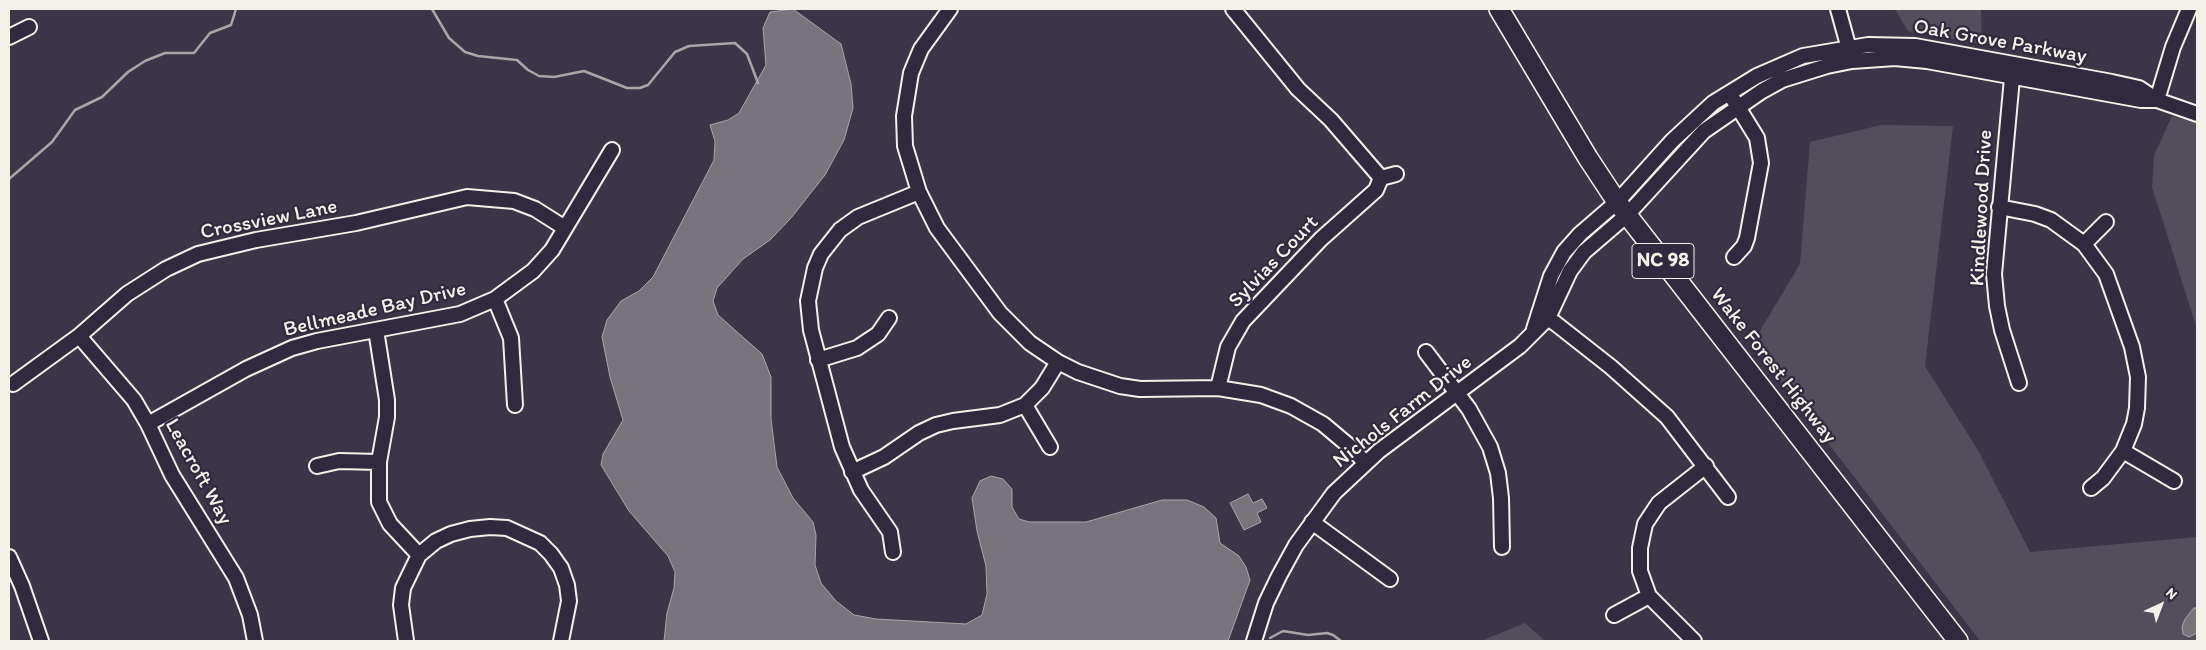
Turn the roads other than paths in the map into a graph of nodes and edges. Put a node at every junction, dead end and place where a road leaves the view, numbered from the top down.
1 (950, 9) edge
2 (1232, 9) edge
3 (1499, 9) edge
4 (1838, 9) edge
5 (2189, 9) edge
6 (29, 28) dead end
7 (9, 37) edge
8 (1849, 47) junction
9 (1852, 61) junction
10 (2012, 70) junction
11 (1729, 92) junction
12 (2157, 100) junction
13 (1738, 106) junction
14 (2197, 114) edge
15 (612, 150) dead end
16 (1396, 174) dead end
17 (1380, 178) junction
18 (919, 192) junction
19 (1999, 207) junction
20 (1622, 208) junction
21 (2106, 222) dead end
22 (565, 228) junction
23 (2084, 244) junction
24 (1734, 257) dead end
25 (495, 299) junction
26 (1543, 315) junction
27 (889, 318) dead end
28 (376, 330) junction
29 (79, 336) junction
30 (1426, 352) dead end
31 (818, 360) junction
32 (1058, 362) junction
33 (2019, 383) dead end
34 (13, 384) dead end
35 (1218, 388) junction
36 (1458, 393) junction
37 (516, 405) dead end
38 (1025, 405) junction
39 (148, 424) junction
40 (1050, 446) dead end
41 (2123, 451) junction
42 (379, 462) junction
43 (1364, 463) junction
44 (317, 466) dead end
45 (1706, 466) junction
46 (852, 472) junction
47 (2174, 481) dead end
48 (2091, 488) dead end
49 (1728, 497) dead end
50 (1312, 522) junction
51 (1502, 547) dead end
52 (893, 552) dead end
53 (419, 555) junction
54 (9, 557) edge
55 (1390, 579) dead end
56 (1649, 596) junction
57 (1614, 615) dead end
58 (41, 641) edge
59 (255, 641) edge
60 (406, 641) edge
61 (561, 641) edge
62 (1254, 641) edge
63 (1694, 641) edge
64 (1958, 641) edge

1 - 18 street
2 - 17 street
3 - 20 highway, Wake Forest Highway / NC 98
4 - 8 street
5 - 12 street
6 - 7 street
8 - 9 street
8 - 10 street, Oak Grove Parkway
8 - 11 street, Oak Grove Parkway
9 - 10 street, Oak Grove Parkway
9 - 13 street, Oak Grove Parkway
10 - 12 street, Oak Grove Parkway
10 - 19 street, Kindlewood Drive
11 - 13 street
11 - 20 street, Oak Grove Parkway
12 - 14 street, Oak Grove Parkway
13 - 20 street, Oak Grove Parkway
13 - 24 street
15 - 22 street, Bellmeade Bay Drive
16 - 17 street
17 - 35 street, Sylvias Court
18 - 31 street
18 - 32 street
19 - 23 street
19 - 33 street, Kindlewood Drive
20 - 26 street, Nichols Farm Drive
20 - 64 highway, Wake Forest Highway / NC 98
21 - 23 street
22 - 25 street, Bellmeade Bay Drive
22 - 29 street, Crossview Lane
23 - 41 street
25 - 28 street, Bellmeade Bay Drive
25 - 37 street
26 - 36 street, Nichols Farm Drive
26 - 45 street
27 - 31 street
28 - 39 street, Bellmeade Bay Drive
28 - 42 street
29 - 34 street, Crossview Lane
29 - 39 street, Leacroft Way
30 - 36 street
31 - 46 street
32 - 35 street
32 - 38 street
35 - 43 street
36 - 43 street, Nichols Farm Drive
36 - 51 street
38 - 40 street
38 - 46 street
39 - 59 street, Leacroft Way
41 - 47 street
41 - 48 street
42 - 44 street
42 - 53 street
43 - 50 street, Nichols Farm Drive
45 - 49 street
45 - 56 street
46 - 52 street
50 - 55 street
50 - 62 street, Nichols Farm Drive
53 - 60 street
53 - 61 street
54 - 58 street
56 - 57 street
56 - 63 street

